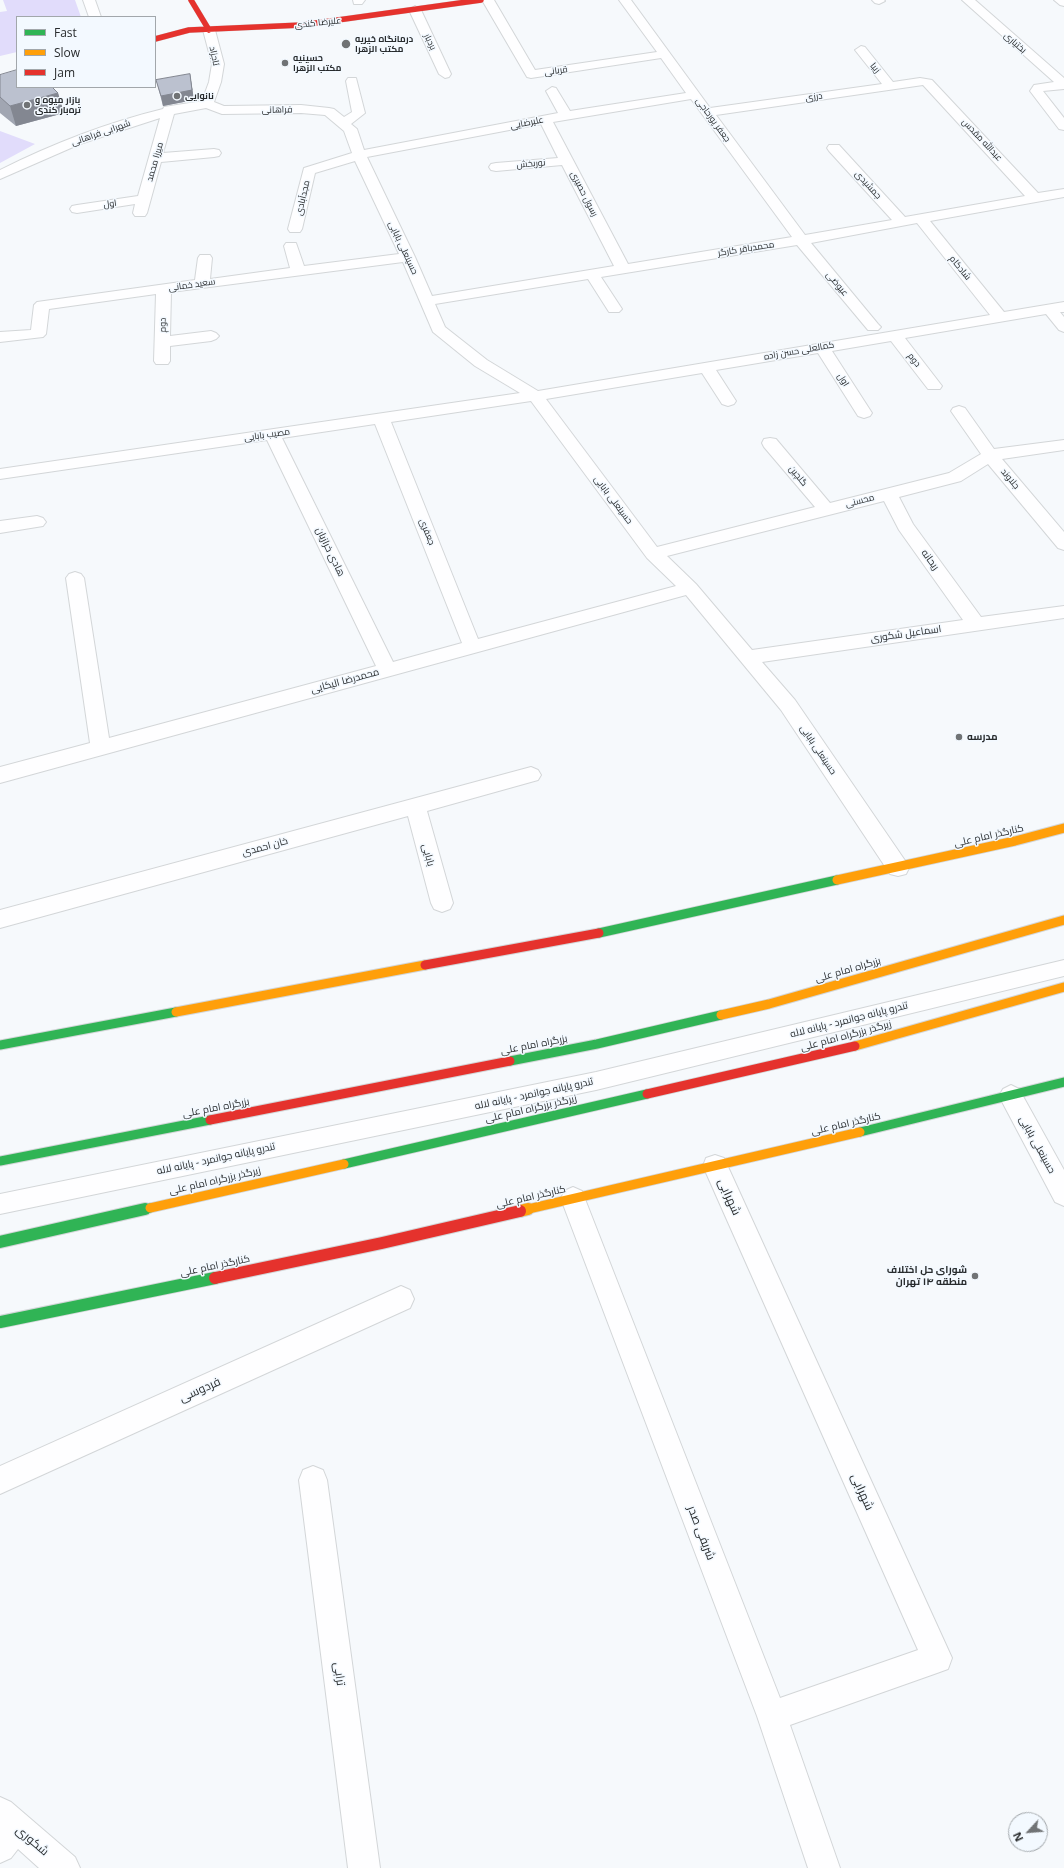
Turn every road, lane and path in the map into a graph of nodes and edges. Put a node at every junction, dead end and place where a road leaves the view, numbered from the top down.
1 (89, 0) edge
2 (191, 0) edge
3 (481, 0) edge
4 (488, 0) edge
5 (625, 0) edge
6 (968, 0) edge
7 (1060, 0) edge
8 (1064, 3) edge
9 (415, 10) junction
10 (95, 16) edge
11 (209, 30) junction
12 (156, 38) edge
13 (861, 50) dead end
14 (665, 54) junction
15 (445, 74) dead end
16 (352, 81) dead end
17 (924, 82) joint
18 (1064, 85) edge
19 (890, 86) junction
20 (552, 91) dead end
21 (695, 95) junction
22 (207, 104) junction
23 (169, 110) junction
24 (707, 112) junction
25 (566, 116) junction
26 (545, 119) junction
27 (1064, 126) edge
28 (346, 127) junction
29 (834, 148) dead end
30 (214, 153) dead end
31 (359, 155) junction
32 (156, 158) junction
33 (567, 161) junction
34 (496, 167) dead end
35 (0, 175) edge
36 (1064, 193) edge
37 (1035, 198) junction
38 (144, 199) junction
39 (77, 209) dead end
40 (140, 213) dead end
41 (921, 219) junction
42 (902, 222) junction
43 (295, 229) dead end
44 (801, 240) junction
45 (291, 246) dead end
46 (408, 257) junction
47 (205, 258) dead end
48 (623, 269) junction
49 (298, 271) junction
50 (592, 274) junction
51 (202, 284) junction
52 (164, 289) junction
53 (427, 301) junction
54 (1057, 308) edge
55 (614, 309) dead end
56 (1000, 317) junction
57 (873, 327) dead end
58 (1064, 327) edge
59 (895, 335) junction
60 (211, 336) dead end
61 (0, 337) edge
62 (163, 342) junction
63 (823, 348) junction
64 (162, 361) dead end
65 (706, 367) junction
66 (934, 386) dead end
67 (535, 396) junction
68 (728, 401) dead end
69 (959, 411) dead end
70 (864, 413) dead end
71 (381, 418) junction
72 (272, 434) junction
73 (770, 443) dead end
74 (1064, 446) edge
75 (990, 455) junction
76 (0, 474) edge
77 (889, 494) junction
78 (826, 509) junction
79 (37, 522) dead end
80 (0, 527) edge
81 (1064, 544) edge
82 (653, 554) junction
83 (76, 578) dead end
84 (690, 588) junction
85 (1064, 612) edge
86 (976, 624) junction
87 (472, 646) junction
88 (748, 657) junction
89 (387, 670) junction
90 (101, 748) junction
91 (0, 775) edge
92 (531, 775) dead end
93 (415, 806) junction
94 (1064, 828) edge
95 (898, 868) junction
96 (442, 903) dead end
97 (0, 920) edge
98 (1064, 920) edge
99 (1064, 968) edge
100 (1064, 987) edge
101 (0, 1045) edge
102 (1064, 1082) edge
103 (1011, 1096) junction
104 (0, 1161) edge
105 (715, 1166) junction
106 (1064, 1194) edge
107 (573, 1199) junction
108 (0, 1204) edge
109 (0, 1242) edge
110 (401, 1300) dead end
111 (0, 1322) edge
112 (0, 1480) edge
113 (313, 1480) dead end
114 (772, 1716) junction
115 (5, 1829) edge
116 (64, 1868) edge
117 (364, 1868) edge
118 (824, 1868) edge

1 - 10 street
2 - 11 main road
3 - 9 main road, علیرضا کندی
4 - 14 street, قربانی
5 - 14 street, جعفر پورحاجی
6 - 18 street, بختیاری
7 - 8 street
9 - 11 main road, علیرضا کندی
9 - 15 street, بردبار
11 - 12 main road, علیرضا کندی
11 - 22 street, تاجزاد
13 - 19 street, زیبا
14 - 21 street, جعفر پورحاجی
16 - 28 street
17 - 19 street, درزی
17 - 37 street, عبدالله مقدس
18 - 27 street
19 - 24 street, درزی
20 - 25 street
21 - 24 street, جعفر پورحاجی
21 - 25 street, علیرضایی
22 - 23 street, شهرابی فراهانی
22 - 28 street, فراهانی
23 - 32 street, میرزا محمد
23 - 35 street, شهرابی فراهانی
24 - 44 street, جعفر پورحاجی
25 - 26 street, علیرضایی
26 - 31 street, علیرضایی
26 - 33 street, رسول حصیری
28 - 31 street, حسینعلی بابایی
29 - 42 street, جمشیدی
30 - 32 street
31 - 43 street, مجدآبادی
31 - 46 street, حسینعلی بابایی
32 - 38 street, میرزا محمد
33 - 34 street, نوربخش
33 - 48 street, رسول حصیری
36 - 37 street, محمدباقر کارگر
37 - 41 street, محمدباقر کارگر
38 - 39 street, اول
38 - 40 street, میرزا محمد
41 - 42 street, محمدباقر کارگر
41 - 56 street, شادکام
42 - 44 street, محمدباقر کارگر
44 - 48 street, محمدباقر کارگر
44 - 57 street, عیوضی
45 - 49 street
46 - 49 street, سعید خمانی
46 - 53 street, حسینعلی بابایی
47 - 51 street
48 - 50 street, محمدباقر کارگر
49 - 51 street, سعید خمانی
50 - 53 street, محمدباقر کارگر
50 - 55 street
51 - 52 street, سعید خمانی
52 - 61 street, سعید خمانی
52 - 62 street, دوم
53 - 67 street, حسینعلی بابایی
54 - 56 street, کمالعلی حسن زاده
54 - 58 street
56 - 59 street, کمالعلی حسن زاده
59 - 63 street, کمالعلی حسن زاده
59 - 66 street, دوم
60 - 62 street
62 - 64 street, دوم
63 - 65 street, کمالعلی حسن زاده
63 - 70 street, اول
65 - 67 street, کمالعلی حسن زاده
65 - 68 street
67 - 71 street, مصیب بابایی
67 - 82 street, حسینعلی بابایی
69 - 75 street, جلاوند
71 - 72 street, مصیب بابایی
71 - 87 street, جعفری
72 - 76 street, مصیب بابایی
72 - 89 street, هادی خرازیان
73 - 78 street, گلچین
74 - 75 street, محسنی
75 - 77 street, محسنی
75 - 81 street, جلاوند
77 - 78 street, محسنی
77 - 86 street, ریحانه
78 - 82 street, محسنی
79 - 80 street
82 - 84 street, حسینعلی بابایی
83 - 90 street
84 - 87 street, محمدرضا الیکایی
84 - 88 street, حسینعلی بابایی
85 - 86 street, اسماعیل شکوری
86 - 88 street, اسماعیل شکوری
87 - 89 street, محمدرضا الیکایی
88 - 95 street, حسینعلی بابایی
89 - 90 street, محمدرضا الیکایی
90 - 91 street, محمدرضا الیکایی
92 - 93 street, خان احمدی
93 - 96 street, بابایی
93 - 97 street, خان احمدی
94 - 95 main road, کنارگذر امام علی
95 - 101 main road, کنارگذر امام علی
98 - 104 main road, بزرگراه امام علی
99 - 108 lane, تندرو پایانه جوانمرد - پایانه لاله
100 - 109 main road, زیرگذر بزرگراه امام علی
102 - 103 main road, کنارگذر امام علی
103 - 105 main road, کنارگذر امام علی
103 - 106 street, حسینعلی بابایی
105 - 107 main road, کنارگذر امام علی
105 - 114 street, شهرابی
107 - 111 main road, کنارگذر امام علی
107 - 114 street, شریفی صدر
110 - 112 street, فردوسی
113 - 117 street, ترابی
114 - 118 street, شریفی صدر
115 - 116 street, شکوری

